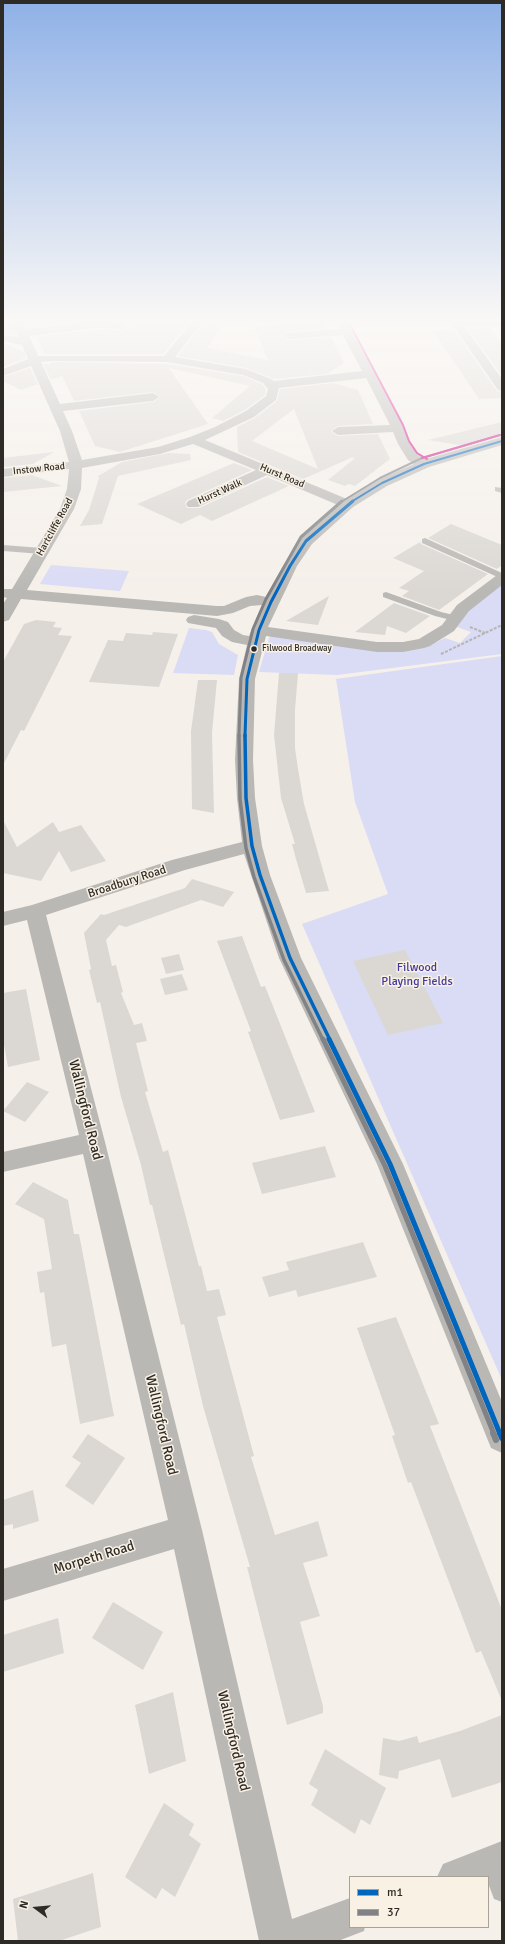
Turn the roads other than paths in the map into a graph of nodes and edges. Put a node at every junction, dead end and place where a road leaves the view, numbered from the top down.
1 (57, 412) edge
2 (253, 412) edge
3 (390, 412) edge
4 (398, 428) junction
5 (338, 431) dead end
6 (194, 440) junction
7 (502, 441) edge
8 (424, 464) junction
9 (76, 465) junction
10 (268, 470) junction
11 (3, 473) edge
12 (193, 504) dead end
13 (348, 504) junction
14 (425, 541) dead end
15 (3, 548) edge
16 (42, 551) junction
17 (502, 577) edge
18 (386, 595) dead end
19 (271, 602) junction
20 (7, 603) edge
21 (455, 618) junction
22 (258, 636) junction
23 (252, 846) junction
24 (35, 911) junction
25 (3, 920) edge
26 (93, 1142) junction
27 (3, 1162) edge
28 (502, 1438) edge
29 (186, 1530) junction
30 (3, 1585) edge
31 (499, 1871) edge
32 (463, 1876) edge
33 (349, 1917) edge
34 (278, 1941) edge
35 (287, 1941) edge

1 - 9 street, Hartcliffe Road
2 - 6 street, Instow Road
3 - 4 street
4 - 5 street
4 - 8 street
6 - 9 street, Instow Road
6 - 10 street, Hurst Road
7 - 8 street
8 - 13 street
9 - 11 street, Instow Road
9 - 16 street, Hartcliffe Road
10 - 12 street, Hurst Walk
10 - 13 street, Hurst Road
13 - 19 street
14 - 17 lane
15 - 16 lane
16 - 20 street, Hartcliffe Road
17 - 21 street
18 - 21 lane
19 - 20 street
19 - 22 street
20 - 22 street
21 - 22 street
22 - 23 street
23 - 24 street, Broadbury Road
23 - 28 street
24 - 25 street, Broadbury Road
24 - 26 street, Wallingford Road
26 - 27 street
26 - 29 street, Wallingford Road
29 - 30 street, Morpeth Road
29 - 34 street, Wallingford Road
31 - 32 street
33 - 35 street

